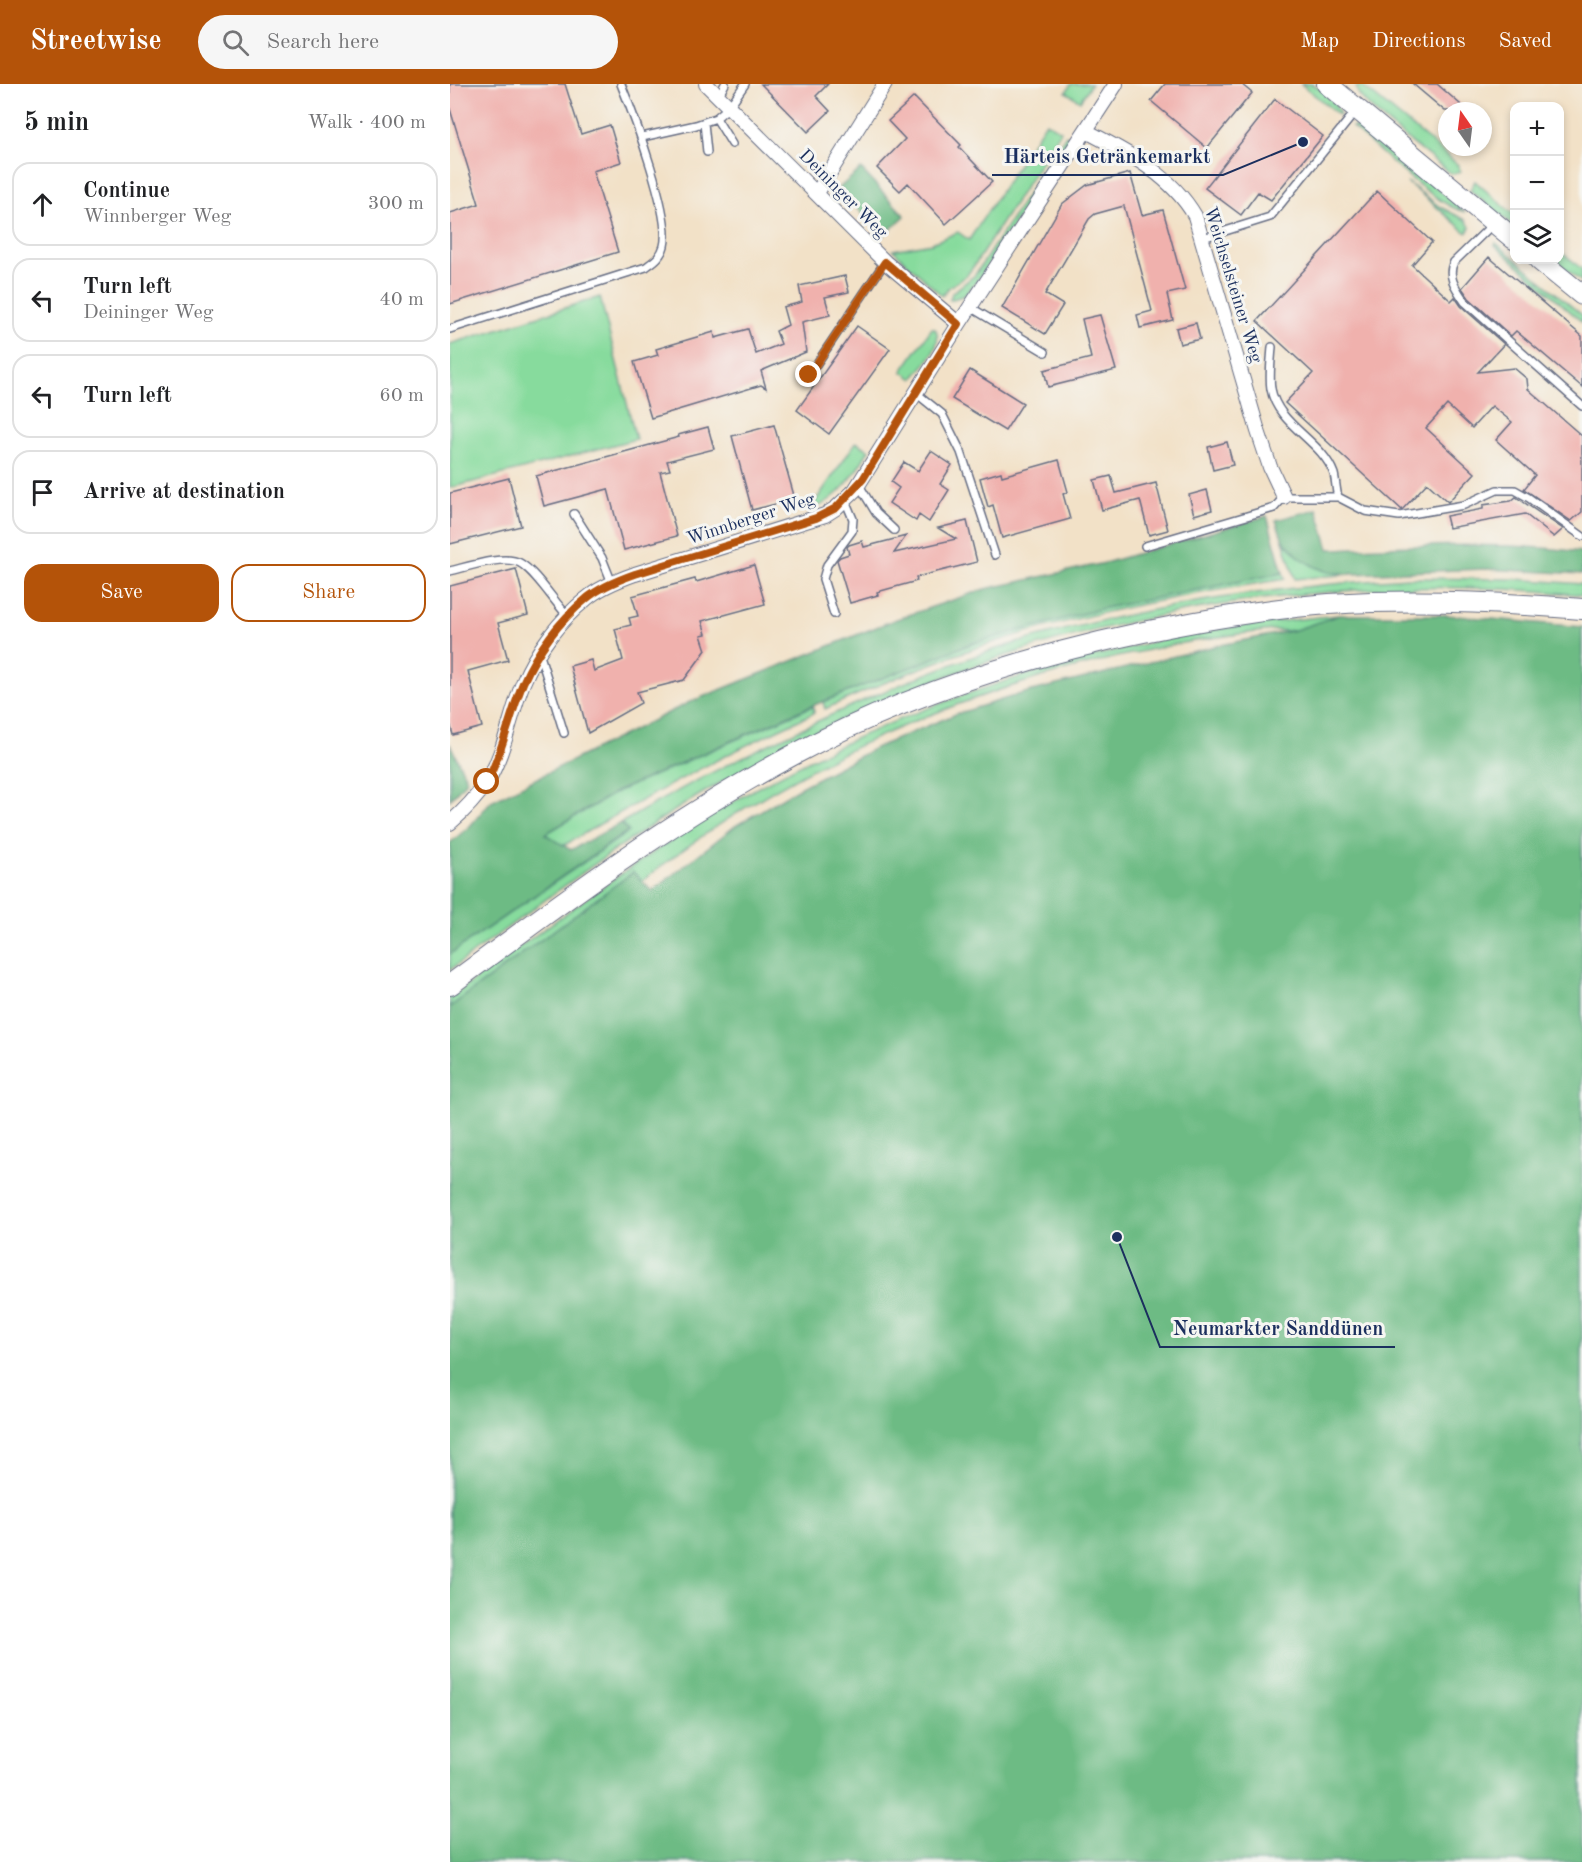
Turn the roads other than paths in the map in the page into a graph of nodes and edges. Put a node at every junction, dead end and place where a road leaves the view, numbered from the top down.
1 (621, 84) edge
2 (706, 84) edge
3 (745, 84) edge
4 (885, 84) edge
5 (1116, 84) edge
6 (1336, 87) edge
7 (722, 90) edge
8 (729, 107) junction
9 (1357, 108) junction
10 (717, 118) junction
11 (704, 123) junction
12 (1086, 131) junction
13 (642, 137) junction
14 (732, 144) dead end
15 (707, 152) dead end
16 (817, 193) junction
17 (1495, 222) junction
18 (1510, 235) edge
19 (1203, 238) junction
20 (885, 262) junction
21 (1544, 264) edge
22 (1582, 295) edge
23 (970, 307) junction
24 (958, 324) junction
25 (450, 329) edge
26 (1272, 347) dead end
27 (1045, 352) dead end
28 (809, 375) dead end
29 (915, 393) junction
30 (1582, 406) edge
31 (860, 485) junction
32 (1284, 497) junction
33 (1338, 497) junction
34 (844, 500) junction
35 (574, 513) dead end
36 (894, 530) dead end
37 (1582, 536) edge
38 (1145, 546) dead end
39 (995, 555) dead end
40 (450, 571) edge
41 (612, 583) junction
42 (1582, 609) edge
43 (834, 614) dead end
44 (568, 616) junction
45 (540, 652) junction
46 (564, 733) dead end
47 (450, 823) edge
48 (450, 986) edge

1 - 13 lane
2 - 7 street, Deininger Weg
3 - 8 lane
4 - 16 street
5 - 12 street, Winnberger Weg
6 - 9 main road
7 - 8 street, Deininger Weg
8 - 10 lane
8 - 16 street, Deininger Weg
9 - 17 main road
9 - 19 lane
10 - 11 lane
10 - 14 lane
11 - 13 lane
11 - 15 lane
12 - 19 street, Weichselsteiner Weg
12 - 23 street, Winnberger Weg
13 - 25 lane
16 - 20 street, Deininger Weg
17 - 18 main road
17 - 30 lane
19 - 32 street, Weichselsteiner Weg
20 - 24 street, Deininger Weg
20 - 28 lane
21 - 22 main road
23 - 24 street, Winnberger Weg
23 - 27 lane
24 - 29 street, Winnberger Weg
26 - 33 lane
29 - 31 street, Winnberger Weg
29 - 39 lane
31 - 34 street, Winnberger Weg
31 - 36 lane
32 - 33 lane
32 - 38 lane
33 - 37 lane
34 - 41 street, Winnberger Weg
34 - 43 lane
35 - 41 lane
40 - 44 lane
41 - 44 street, Winnberger Weg
42 - 48 main road
44 - 45 street, Winnberger Weg
45 - 46 lane
45 - 47 street, Winnberger Weg

